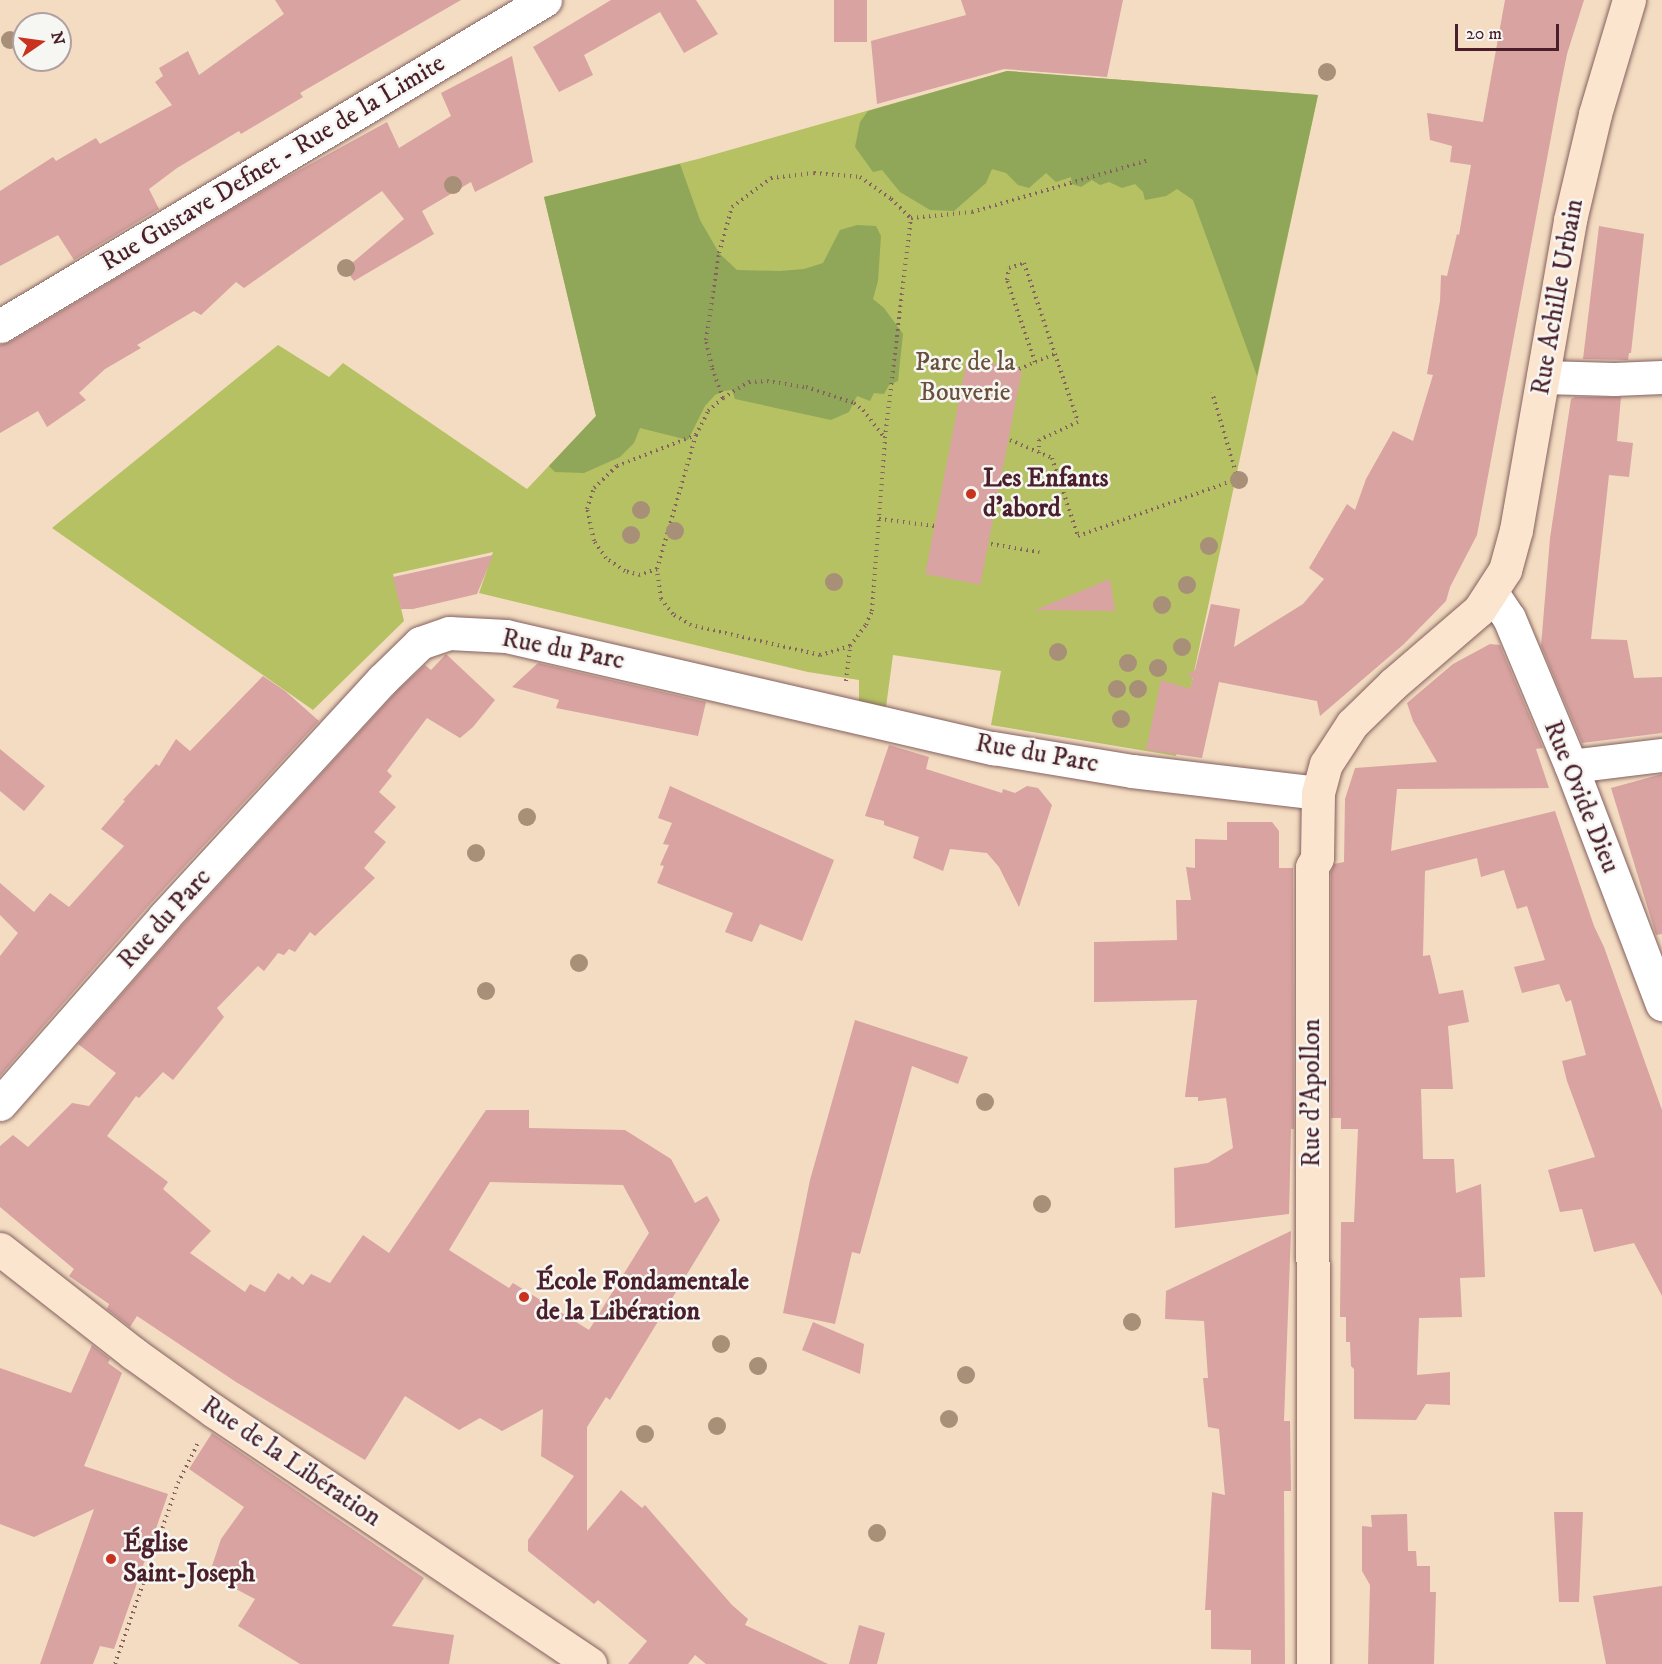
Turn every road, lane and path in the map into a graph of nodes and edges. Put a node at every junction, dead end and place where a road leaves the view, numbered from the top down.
1 (545, 0) edge
2 (1629, 0) edge
3 (1149, 160) dead end
4 (911, 218) junction
5 (0, 326) edge
6 (1055, 354) junction
7 (1035, 362) junction
8 (1019, 369) dead end
9 (1543, 377) junction
10 (1662, 377) edge
11 (1212, 392) dead end
12 (723, 398) junction
13 (696, 435) junction
14 (885, 438) junction
15 (1010, 440) dead end
16 (1039, 454) junction
17 (879, 519) junction
18 (936, 526) dead end
19 (991, 544) dead end
20 (1039, 552) dead end
21 (657, 569) junction
22 (1492, 593) junction
23 (850, 646) junction
24 (846, 678) dead end
25 (1662, 754) edge
26 (1571, 766) junction
27 (1318, 793) junction
28 (1662, 1005) edge
29 (0, 1104) edge
30 (0, 1249) edge
31 (214, 1411) junction
32 (578, 1661) edge
33 (115, 1664) edge
34 (1312, 1664) edge

1 - 5 street, Rue Gustave Defnet - Rue de la Limite
2 - 9 street, Rue Achille Urbain
3 - 4 path
4 - 12 path
4 - 14 path
6 - 7 path
6 - 7 path
6 - 16 path
7 - 8 path
9 - 10 street
9 - 22 street, Rue Achille Urbain
11 - 16 path
12 - 13 path
12 - 14 path
13 - 21 path
13 - 21 path
14 - 17 path
15 - 16 path
17 - 18 path
17 - 23 path
19 - 20 path
21 - 23 path
22 - 26 street, Rue Ovide Dieu
22 - 27 street, Rue d'Apollon
23 - 24 path
25 - 26 street
26 - 28 street, Rue Ovide Dieu
27 - 29 street, Rue du Parc
27 - 34 street, Rue d'Apollon
30 - 31 street, Rue de la Libération
31 - 32 street, Rue de la Libération
31 - 33 path

